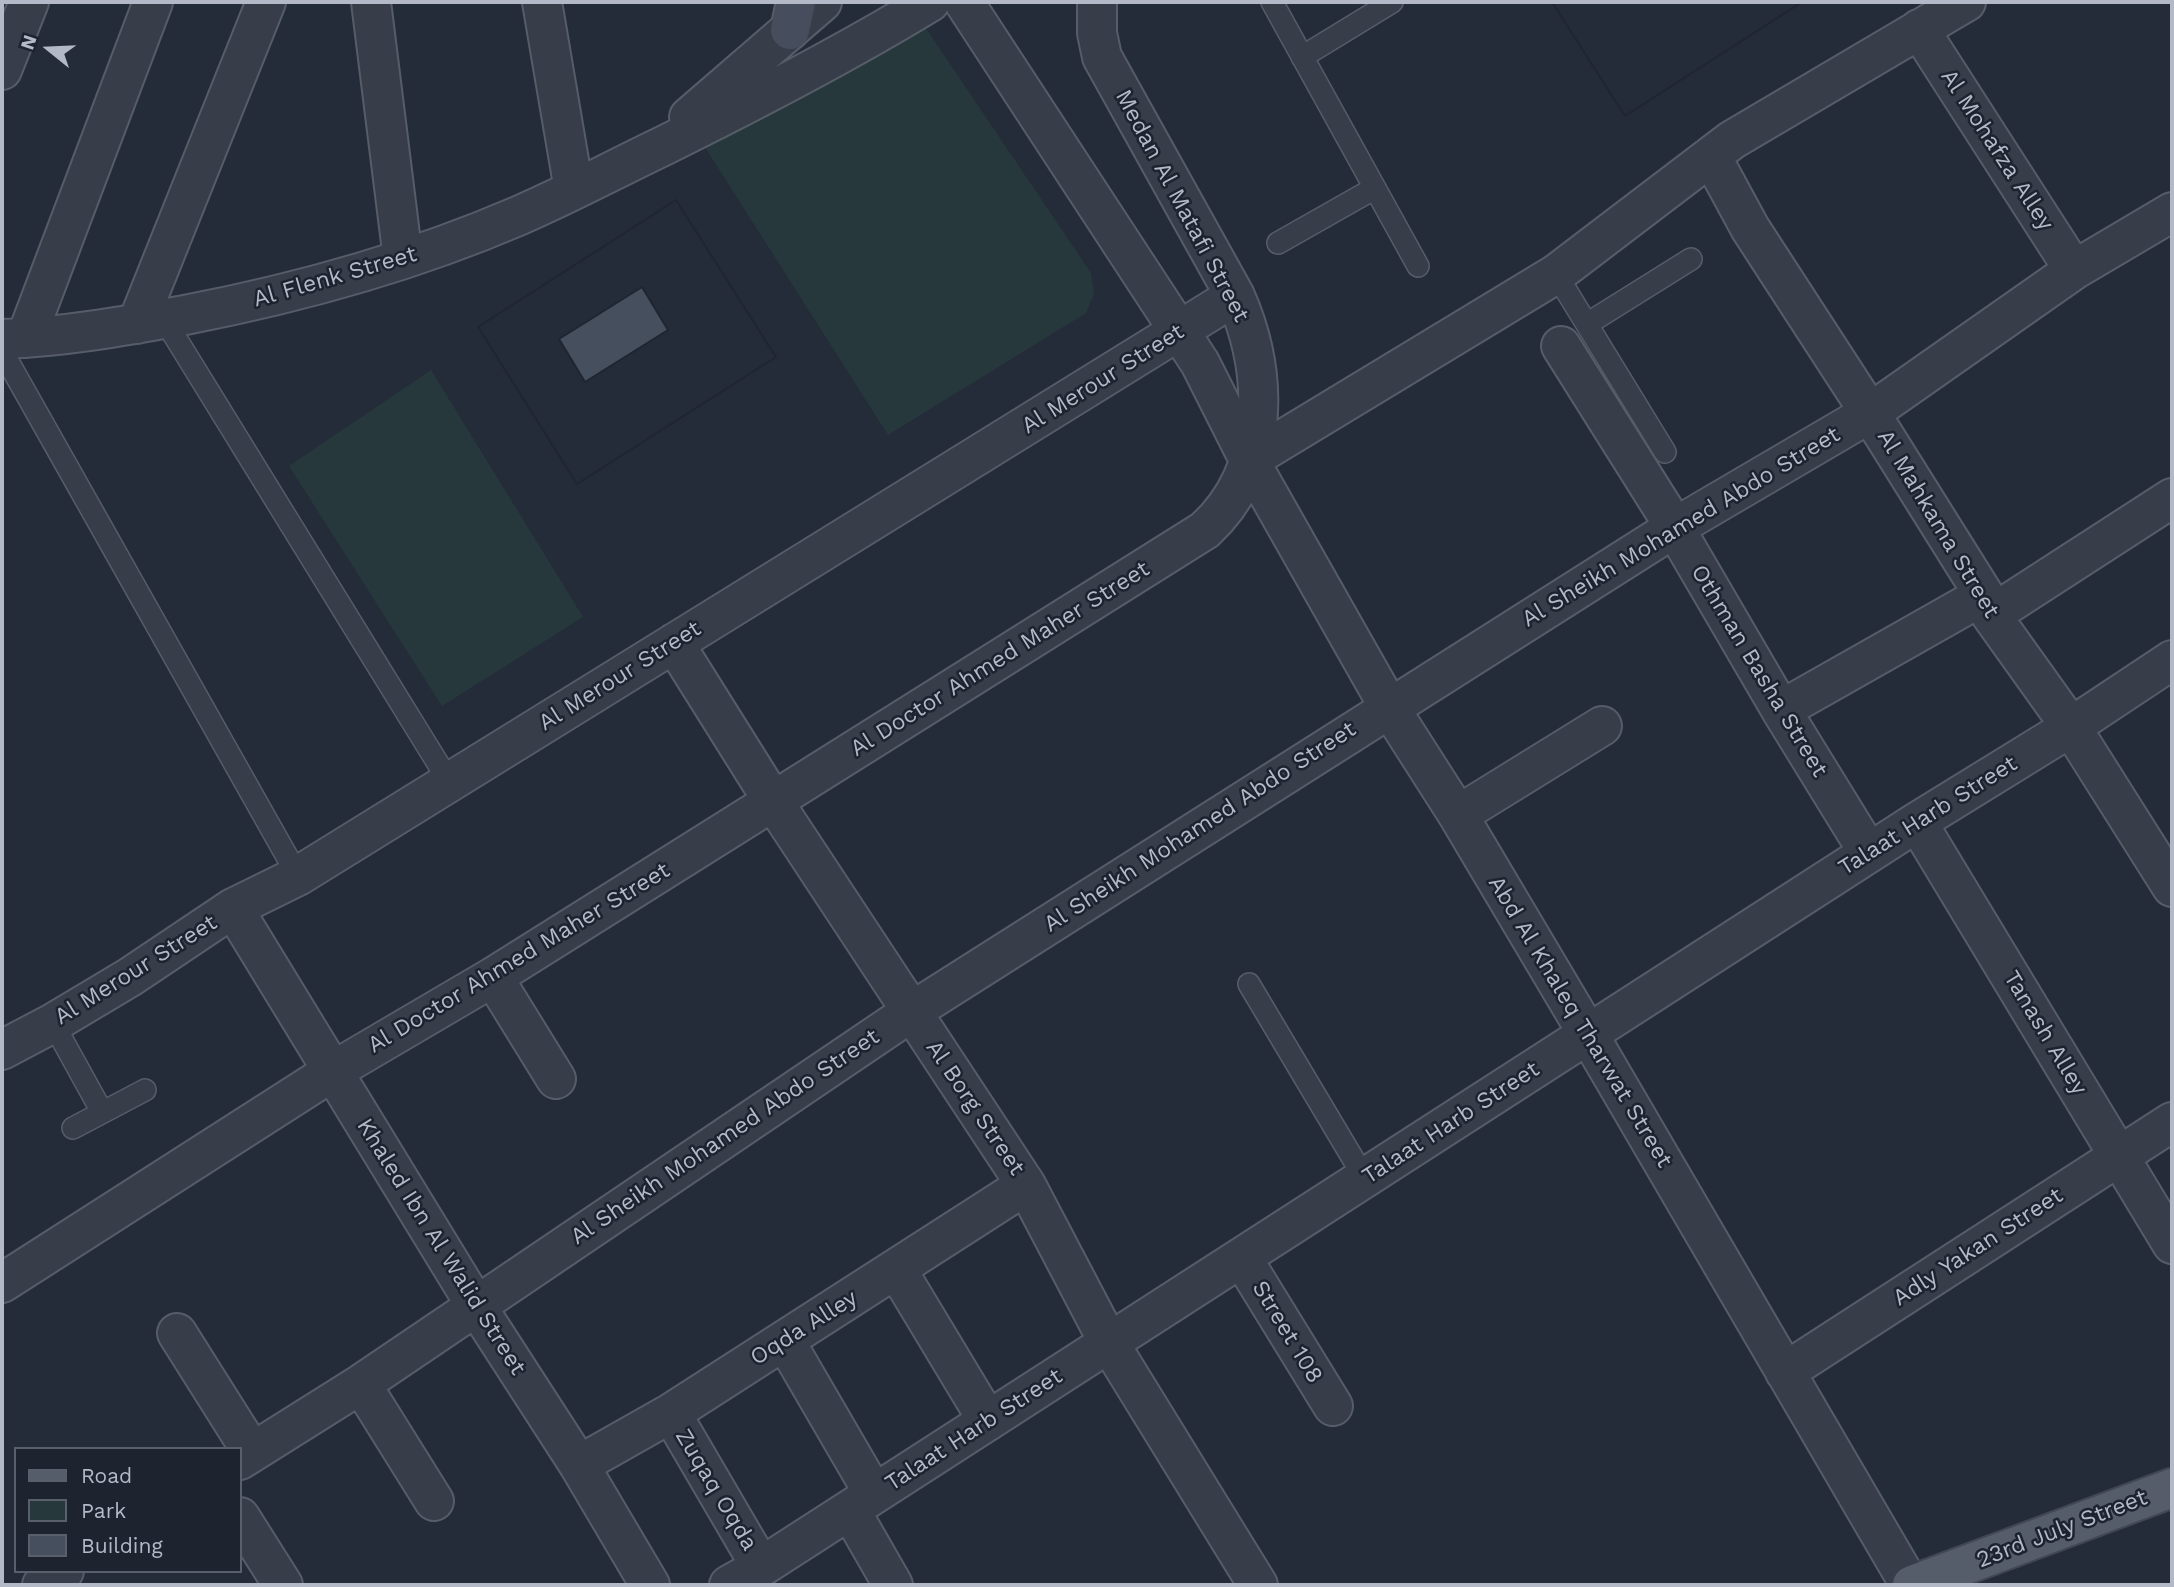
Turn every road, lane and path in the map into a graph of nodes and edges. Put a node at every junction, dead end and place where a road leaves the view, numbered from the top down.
1 (29, 2) edge
2 (153, 2) edge
3 (266, 2) edge
4 (371, 2) edge
5 (542, 2) edge
6 (822, 2) edge
7 (930, 2) edge
8 (964, 2) edge
9 (1097, 2) edge
10 (1272, 2) edge
11 (1392, 2) edge
12 (1966, 2) edge
13 (793, 16) edge
14 (1919, 29) junction
15 (1302, 57) junction
16 (2, 70) edge
17 (649, 152) junction
18 (1711, 156) junction
19 (1375, 188) junction
20 (574, 190) junction
21 (2172, 212) edge
22 (1278, 243) dead end
23 (403, 259) junction
24 (1691, 259) dead end
25 (1418, 266) dead end
26 (2074, 270) junction
27 (1556, 274) junction
28 (1235, 296) junction
29 (150, 321) junction
30 (1181, 331) junction
31 (1574, 335) junction
32 (10, 342) edge
33 (1867, 408) junction
34 (1665, 452) dead end
35 (1250, 460) junction
36 (2172, 499) edge
37 (1670, 521) junction
38 (1988, 605) junction
39 (674, 643) junction
40 (2172, 660) edge
41 (1389, 707) junction
42 (1781, 710) junction
43 (1602, 726) dead end
44 (2071, 727) junction
45 (450, 783) junction
46 (773, 802) junction
47 (1458, 815) junction
48 (1917, 822) junction
49 (1869, 853) junction
50 (298, 876) junction
51 (2172, 887) edge
52 (233, 908) junction
53 (493, 977) junction
54 (1249, 984) dead end
55 (911, 1012) junction
56 (53, 1023) junction
57 (1588, 1034) junction
58 (2, 1050) edge
59 (333, 1071) junction
60 (556, 1079) dead end
61 (145, 1090) dead end
62 (102, 1112) junction
63 (2172, 1122) edge
64 (73, 1128) dead end
65 (2118, 1156) junction
66 (1366, 1177) junction
67 (1026, 1185) junction
68 (2172, 1244) edge
69 (1242, 1258) junction
70 (897, 1270) junction
71 (2, 1283) edge
72 (475, 1304) junction
73 (177, 1333) dead end
74 (785, 1341) junction
75 (1109, 1343) junction
76 (1785, 1372) junction
77 (361, 1384) junction
78 (1333, 1406) dead end
79 (671, 1413) junction
80 (988, 1421) junction
81 (241, 1447) edge
82 (246, 1456) edge
83 (579, 1465) junction
84 (2172, 1488) edge
85 (434, 1502) dead end
86 (862, 1502) junction
87 (242, 1520) edge
88 (61, 1573) edge
89 (745, 1576) edge
90 (42, 1585) edge
91 (283, 1585) edge
92 (650, 1585) edge
93 (893, 1585) edge
94 (1258, 1585) edge
95 (1911, 1585) edge

1 - 16 street
2 - 32 street
3 - 29 street
4 - 23 street
5 - 20 street
6 - 13 street, Al Flenk Street
7 - 17 street, Al Flenk Street
8 - 30 street
9 - 28 street, Medan Al Matafi Street
10 - 15 lane
11 - 15 lane
12 - 14 street
13 - 17 street, Al Flenk Street
14 - 18 street
14 - 26 street, Al Mohafza Alley
15 - 19 lane
17 - 20 street, Al Flenk Street
18 - 27 street
18 - 33 street, Al Mahkama Street
19 - 22 lane
19 - 25 lane
20 - 23 street, Al Flenk Street
21 - 26 street, Al Sheikh Mohamed Abdo Street
23 - 29 street, Al Flenk Street
24 - 31 lane
26 - 33 street, Al Sheikh Mohamed Abdo Street
27 - 31 lane
27 - 35 street
28 - 30 street, Al Merour Street
28 - 35 street, Medan Al Matafi Street
29 - 32 street, Al Flenk Street
29 - 45 lane
30 - 35 street
30 - 39 street, Al Merour Street
31 - 34 lane
31 - 37 street, Othman Basha Street
32 - 50 lane
33 - 37 street, Al Sheikh Mohamed Abdo Street
33 - 38 street, Al Mahkama Street
35 - 41 street, Abd Al Khaleq Tharwat Street
35 - 46 street, Al Doctor Ahmed Maher Street
36 - 38 street
37 - 41 street, Al Sheikh Mohamed Abdo Street
37 - 42 street, Othman Basha Street
38 - 42 street
38 - 44 street, Al Mahkama Street
39 - 45 street, Al Merour Street
39 - 46 street, Al Borg Street
40 - 44 street, Talaat Harb Street
41 - 47 street, Abd Al Khaleq Tharwat Street
41 - 55 street, Al Sheikh Mohamed Abdo Street
42 - 49 street, Othman Basha Street
43 - 47 street
44 - 48 street, Talaat Harb Street
44 - 51 street, Al Mahkama Street
45 - 50 street, Al Merour Street
46 - 53 street, Al Doctor Ahmed Maher Street
46 - 55 street, Al Borg Street
47 - 57 street, Abd Al Khaleq Tharwat Street
48 - 49 street, Talaat Harb Street
48 - 65 street, Tanash Alley
49 - 57 street, Talaat Harb Street
50 - 52 street, Al Merour Street
52 - 56 street, Al Merour Street
52 - 59 street, Khaled Ibn Al Walid Street
53 - 59 street, Al Doctor Ahmed Maher Street
53 - 60 street
54 - 66 lane
55 - 67 street, Al Borg Street
55 - 72 street, Al Sheikh Mohamed Abdo Street
56 - 58 street, Al Merour Street
56 - 62 lane
57 - 66 street, Talaat Harb Street
57 - 76 street, Abd Al Khaleq Tharwat Street
59 - 71 street, Al Doctor Ahmed Maher Street
59 - 72 street, Khaled Ibn Al Walid Street
61 - 62 lane
62 - 64 lane
63 - 65 street, Adly Yakan Street
65 - 68 street, Tanash Alley
65 - 76 street, Adly Yakan Street
66 - 69 street, Talaat Harb Street
67 - 70 street, Oqda Alley
67 - 75 street, Al Borg Street
69 - 75 street, Talaat Harb Street
69 - 78 street, Street 108
70 - 74 street, Oqda Alley
70 - 80 street
72 - 77 street, Al Sheikh Mohamed Abdo Street
72 - 83 street, Khaled Ibn Al Walid Street
73 - 81 street
74 - 79 street, Oqda Alley
74 - 86 street
75 - 80 street, Talaat Harb Street
75 - 94 street, Al Borg Street
76 - 95 street, Abd Al Khaleq Tharwat Street
77 - 82 street, Al Sheikh Mohamed Abdo Street
77 - 85 street
79 - 83 street, Oqda Alley
79 - 89 street, Zuqaq Oqda
80 - 86 street, Talaat Harb Street
83 - 92 street, Khaled Ibn Al Walid Street
84 - 95 main road, 23rd July Street
86 - 89 street, Talaat Harb Street
86 - 93 street
87 - 91 street
88 - 90 street

